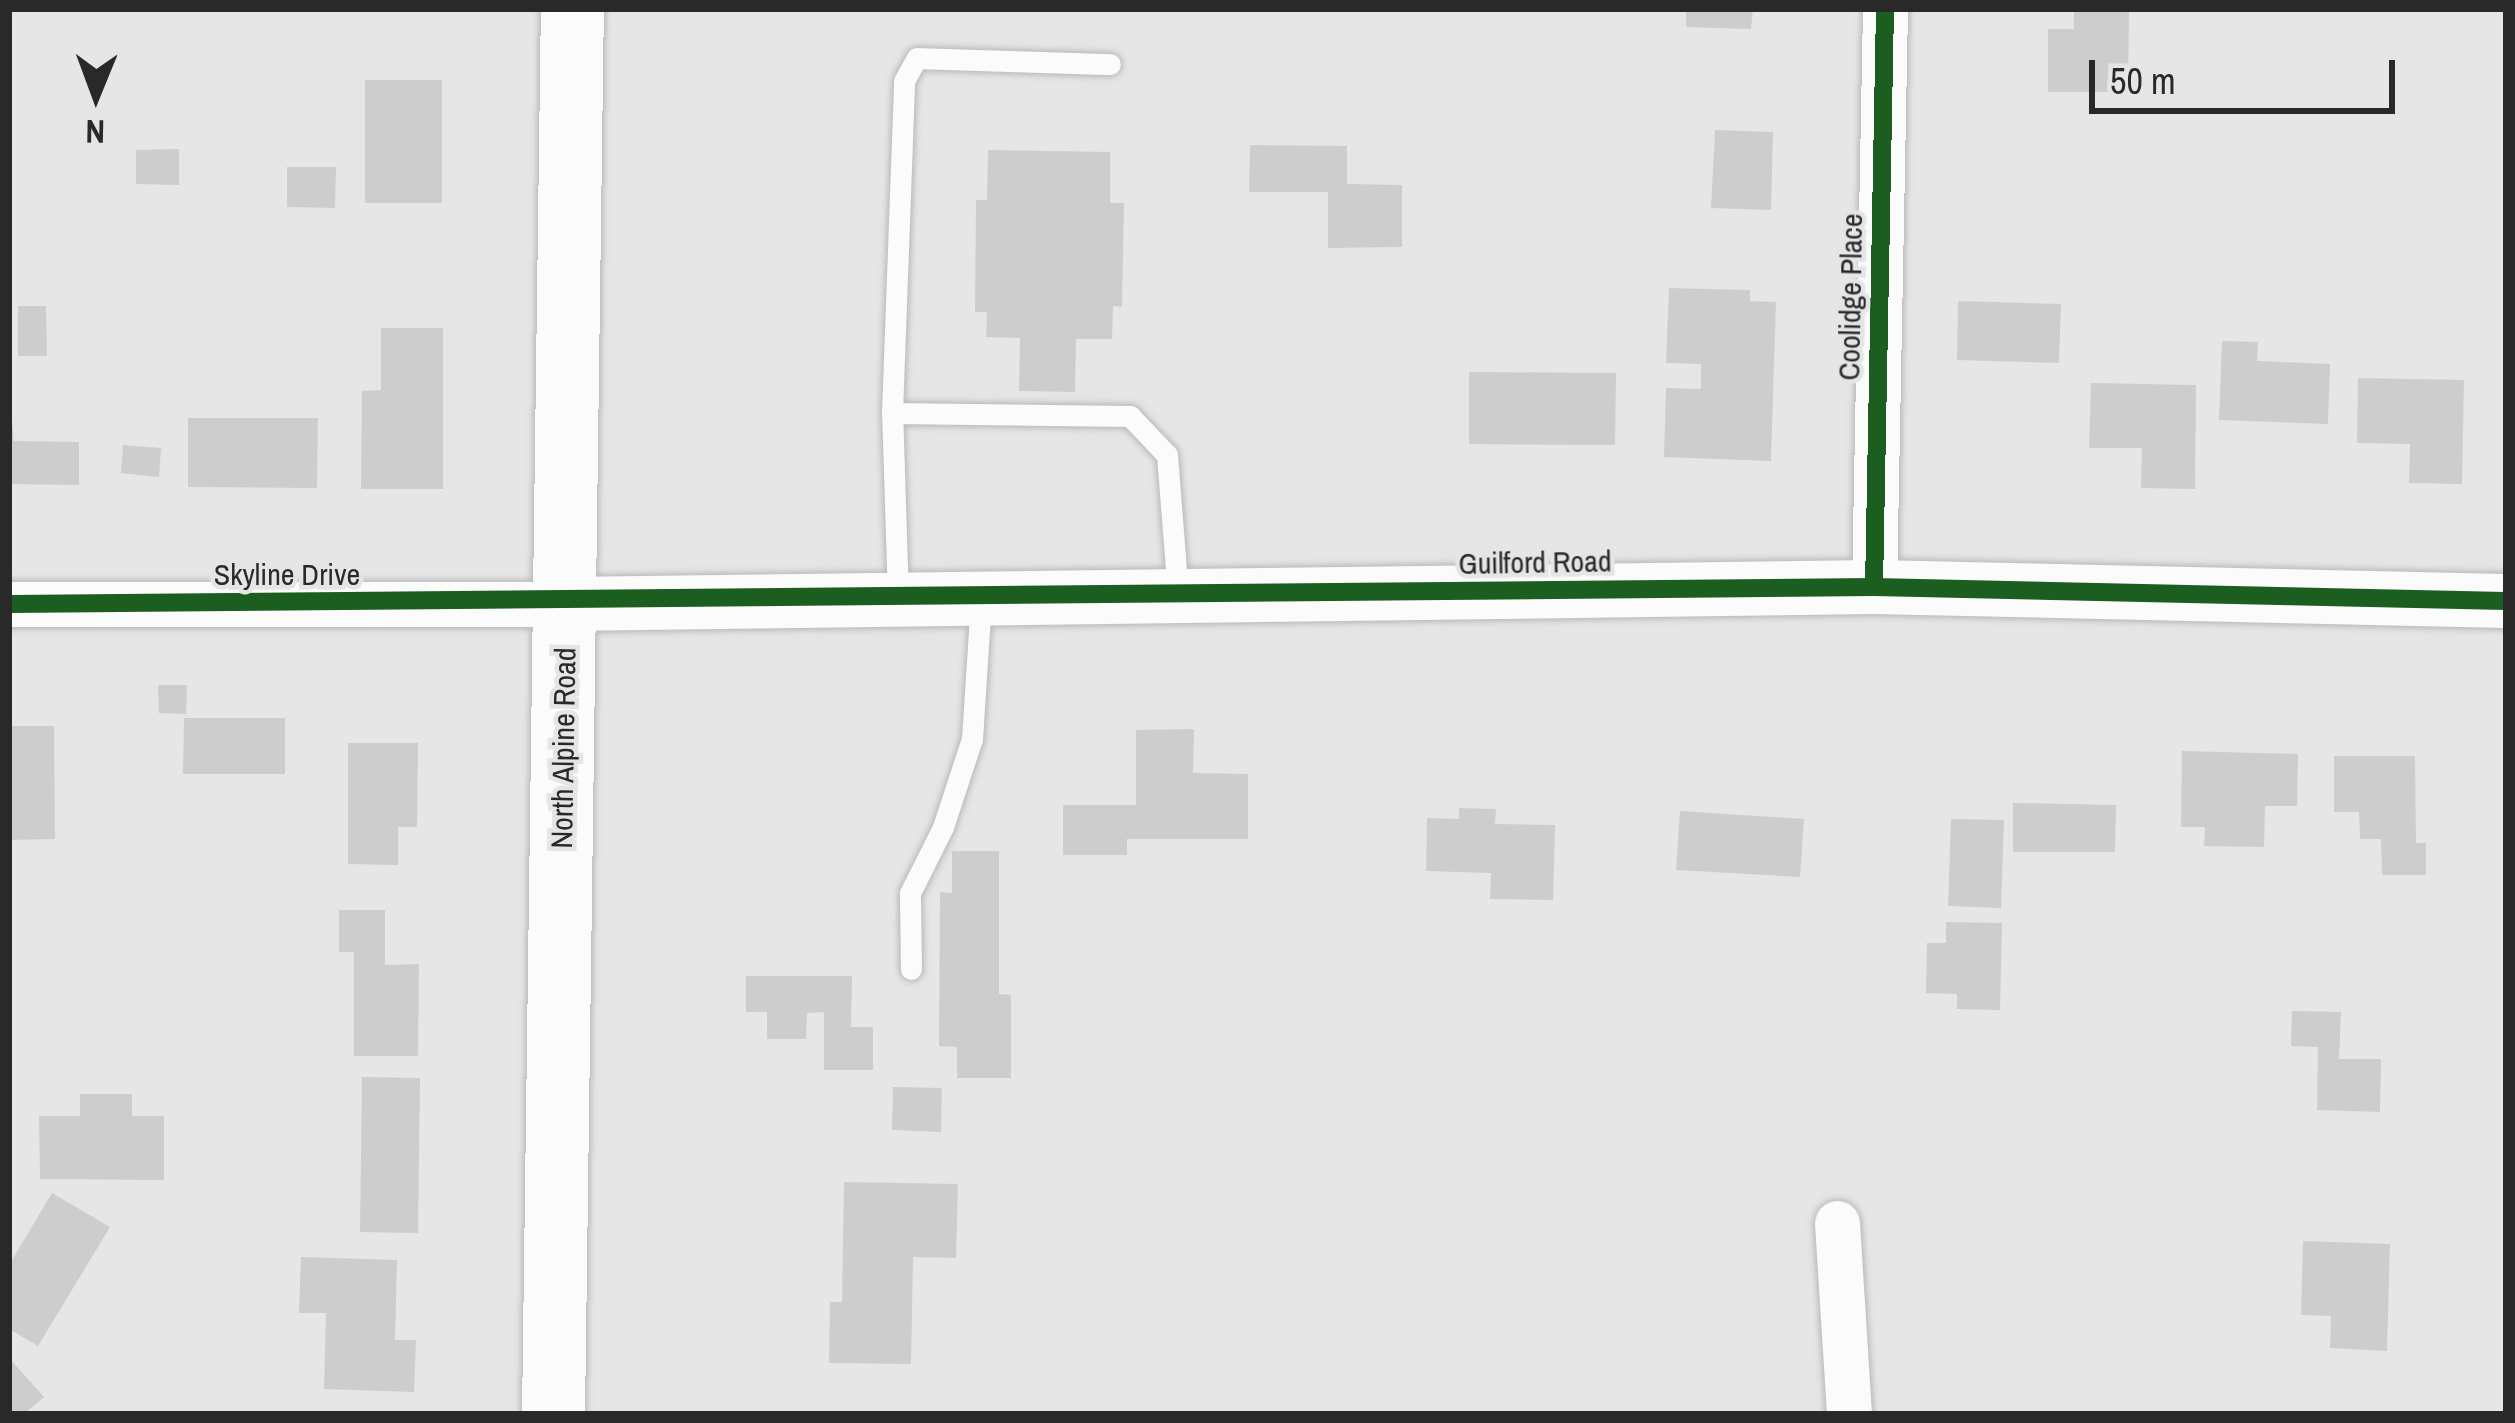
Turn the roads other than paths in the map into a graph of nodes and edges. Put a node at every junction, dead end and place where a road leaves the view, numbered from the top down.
1 (572, 9) edge
2 (1885, 9) edge
3 (1111, 64) dead end
4 (892, 413) junction
5 (1874, 587) junction
6 (1179, 597) junction
7 (981, 598) junction
8 (898, 599) junction
9 (2506, 601) edge
10 (9, 604) edge
11 (565, 604) junction
12 (911, 969) dead end
13 (1837, 1223) dead end
14 (553, 1414) edge
15 (1850, 1414) edge

1 - 11 main road, North Alpine Road
2 - 5 street, Coolidge Place
3 - 4 lane
4 - 6 lane
4 - 8 lane
5 - 6 street, Guilford Road
5 - 9 street, Guilford Road
6 - 7 street, Guilford Road
7 - 8 street, Guilford Road
7 - 12 lane
8 - 11 street, Guilford Road
10 - 11 street, Skyline Drive
11 - 14 main road, North Alpine Road
13 - 15 street

